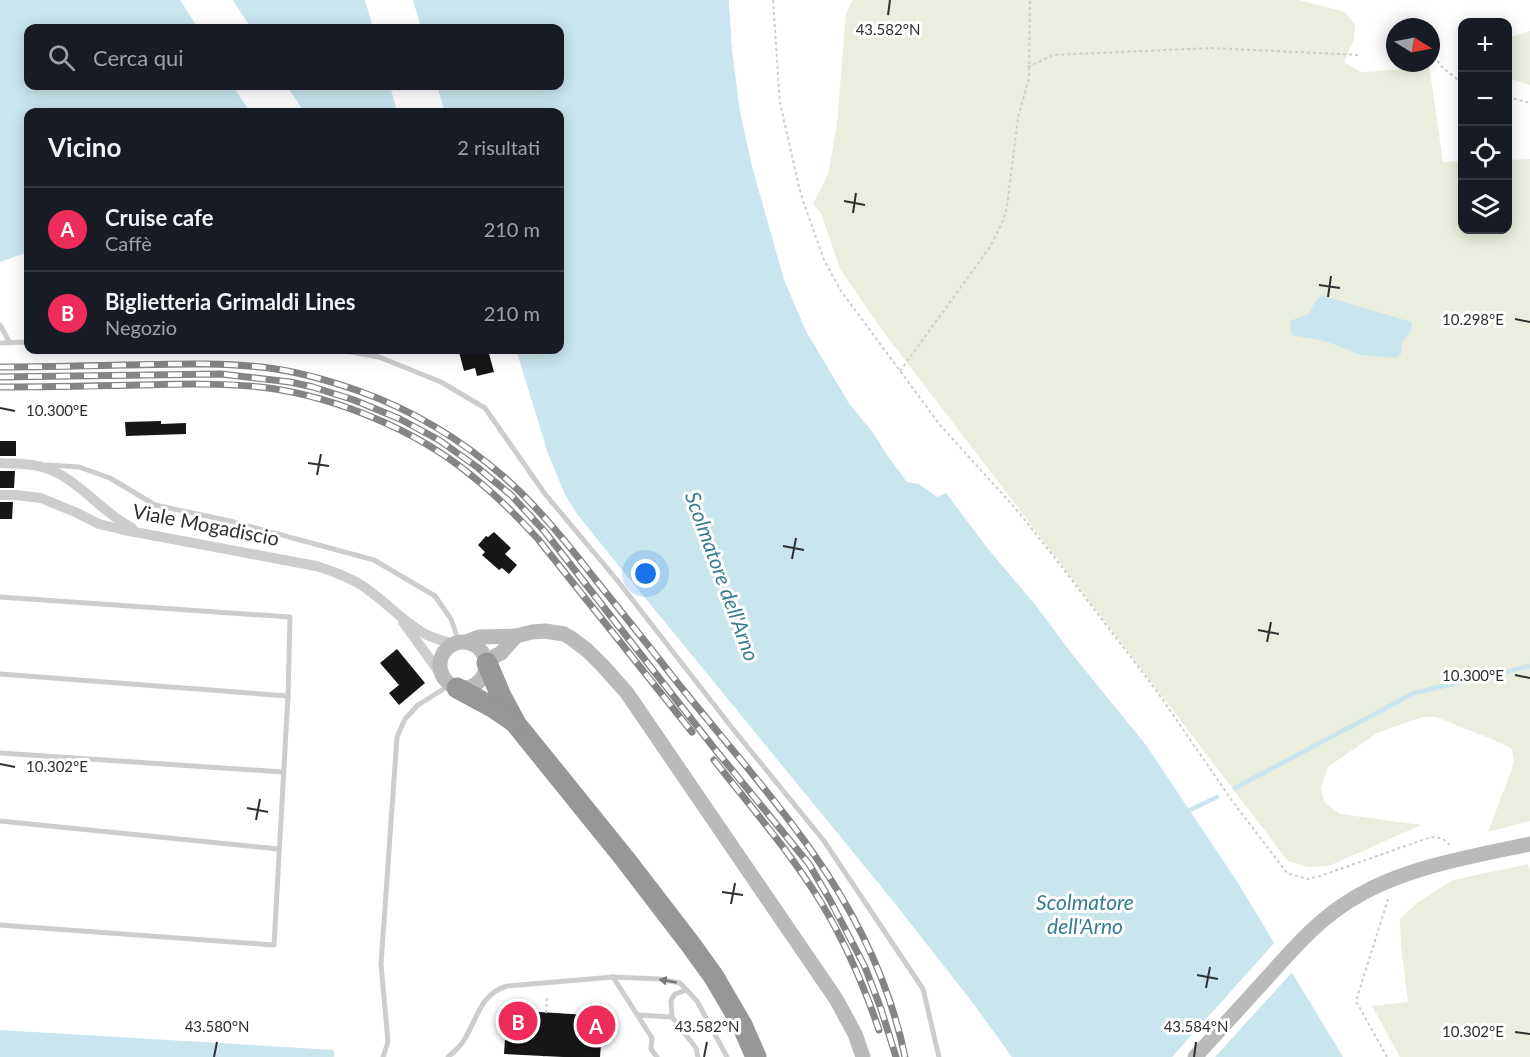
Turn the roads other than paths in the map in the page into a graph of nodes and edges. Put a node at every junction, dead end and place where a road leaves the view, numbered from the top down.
1 (0, 325) edge
2 (24, 342) edge
3 (0, 343) edge
4 (10, 343) junction
5 (363, 354) edge
6 (0, 463) edge
7 (26, 464) junction
8 (0, 495) edge
9 (140, 532) junction
10 (0, 597) edge
11 (395, 613) junction
12 (516, 636) junction
13 (459, 643) junction
14 (486, 662) junction
15 (0, 674) edge
16 (450, 684) junction
17 (288, 696) junction
18 (516, 723) junction
19 (0, 753) edge
20 (283, 772) junction
21 (0, 821) edge
22 (1530, 844) edge
23 (279, 849) junction
24 (0, 925) edge
25 (613, 978) junction
26 (687, 990) junction
27 (638, 1016) junction
28 (672, 1017) junction
29 (383, 1057) edge
30 (448, 1057) edge
31 (657, 1057) edge
32 (698, 1057) edge
33 (727, 1057) edge
34 (756, 1057) edge
35 (863, 1057) edge
36 (939, 1057) edge
37 (1195, 1057) edge

1 - 4 lane
2 - 4 lane
3 - 4 lane
5 - 36 lane
6 - 7 street
7 - 9 street
7 - 13 lane
8 - 9 street, Viale Mogadiscio
9 - 11 street, Viale Mogadiscio
10 - 17 lane
11 - 13 street, Viale Mogadiscio
11 - 16 street, Viale Mogadiscio
12 - 13 street
12 - 14 street
12 - 35 street
13 - 14 street, Viale Mogadiscio
13 - 16 street
14 - 16 street
14 - 18 highway
15 - 17 lane
16 - 18 highway
16 - 29 lane
17 - 20 lane
18 - 34 highway
19 - 20 lane
20 - 23 lane
21 - 23 lane
22 - 37 street
23 - 24 lane
26 -> 25 lane
25 - 27 lane
25 - 30 lane
26 - 28 lane
26 - 33 lane
27 - 28 lane
27 - 31 lane
28 - 32 lane

